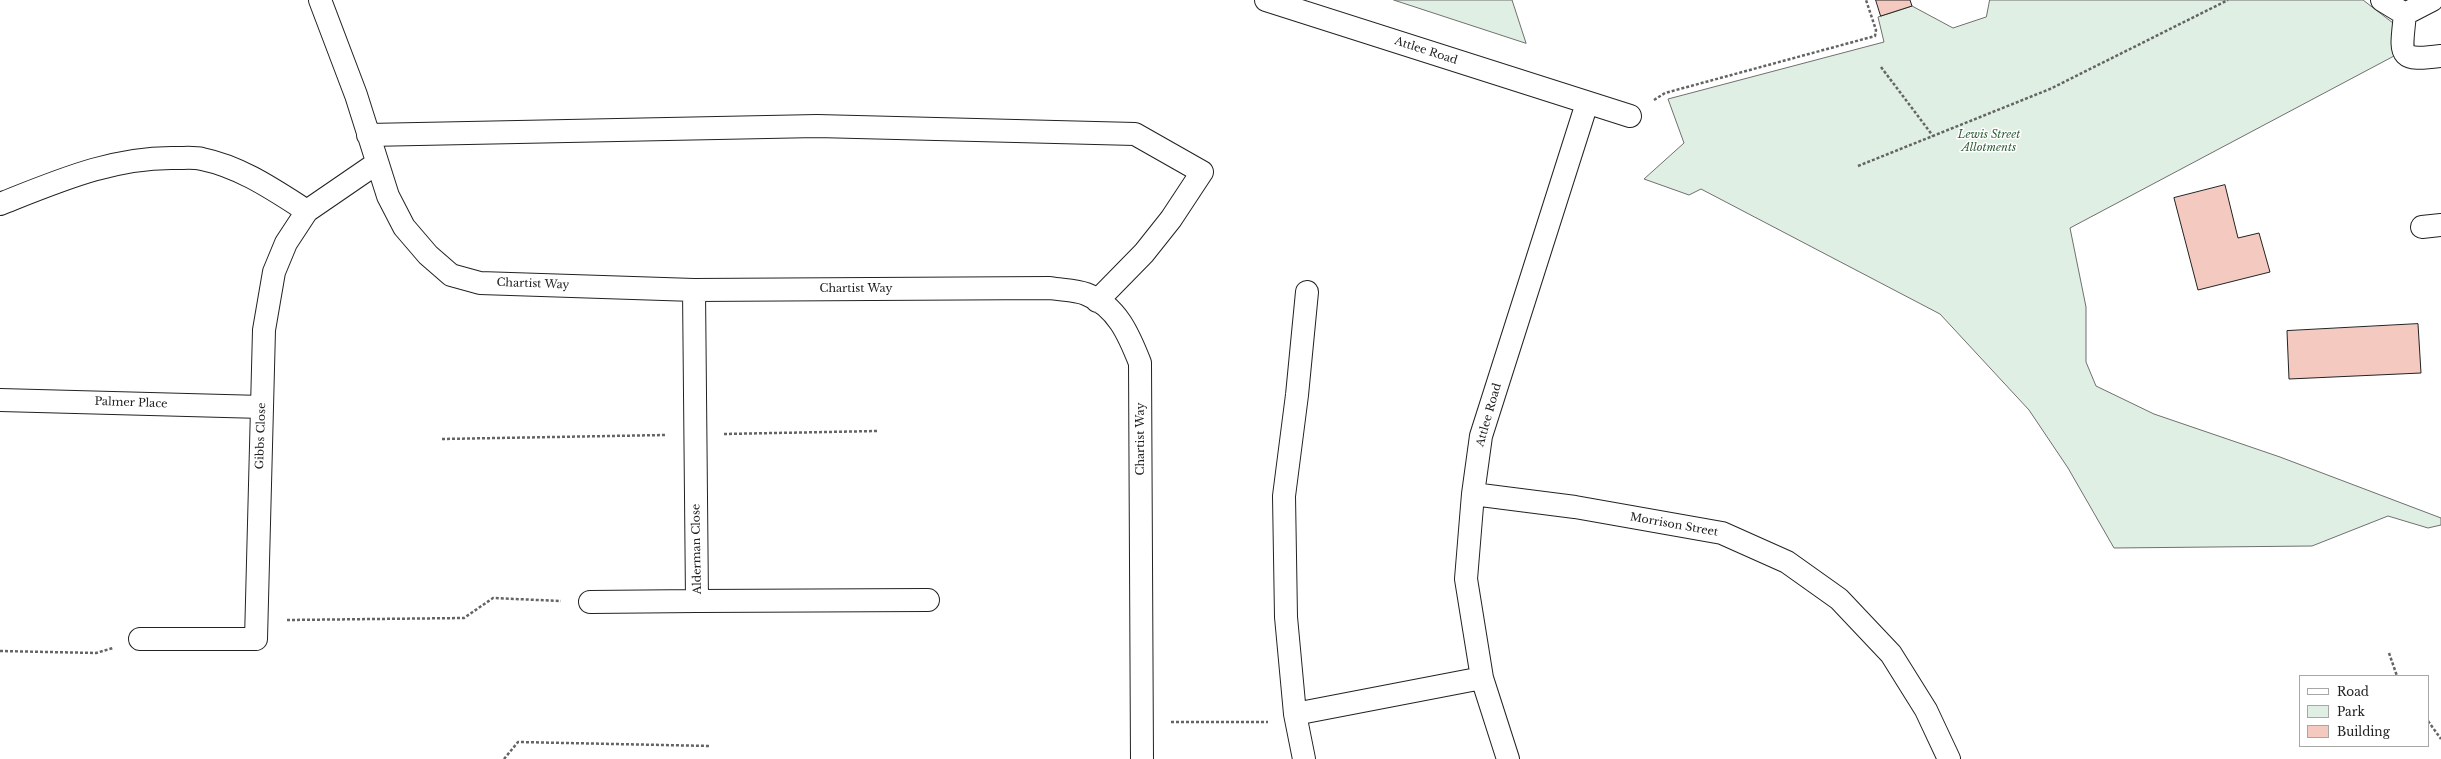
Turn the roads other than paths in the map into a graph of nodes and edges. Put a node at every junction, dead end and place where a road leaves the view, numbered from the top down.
1 (320, 0) edge
2 (1266, 0) edge
3 (2382, 0) edge
4 (2432, 0) edge
5 (2405, 14) junction
6 (2441, 56) edge
7 (1587, 103) junction
8 (1630, 116) road end
9 (368, 135) junction
10 (377, 163) junction
11 (0, 204) edge
12 (307, 211) junction
13 (694, 290) junction
14 (1307, 292) dead end
15 (1097, 301) junction
16 (0, 400) edge
17 (262, 407) junction
18 (1473, 494) junction
19 (928, 600) dead end
20 (697, 601) junction
21 (590, 602) road end
22 (140, 639) road end
23 (1482, 678) junction
24 (1296, 714) junction
25 (1953, 757) edge
26 (1142, 759) edge
27 (1304, 759) edge
28 (1508, 759) edge

1 - 9 street, Chartist Way
2 - 7 street, Attlee Road
3 - 5 street
4 - 5 street
5 - 6 street
7 - 8 street, Attlee Road
7 - 18 street, Attlee Road
9 - 10 street, Chartist Way
9 - 15 street
10 - 12 street, Gibbs Close
10 - 13 street, Chartist Way
11 - 12 street
12 - 17 street, Gibbs Close
13 - 15 street, Chartist Way
13 - 20 street, Alderman Close
14 - 24 street
15 - 26 street, Chartist Way
16 - 17 street, Palmer Place
17 - 22 street, Gibbs Close
18 - 23 street, Attlee Road
18 - 25 street, Morrison Street
19 - 20 street, Alderman Close
20 - 21 street
23 - 24 street
23 - 28 street, Attlee Road
24 - 27 street

